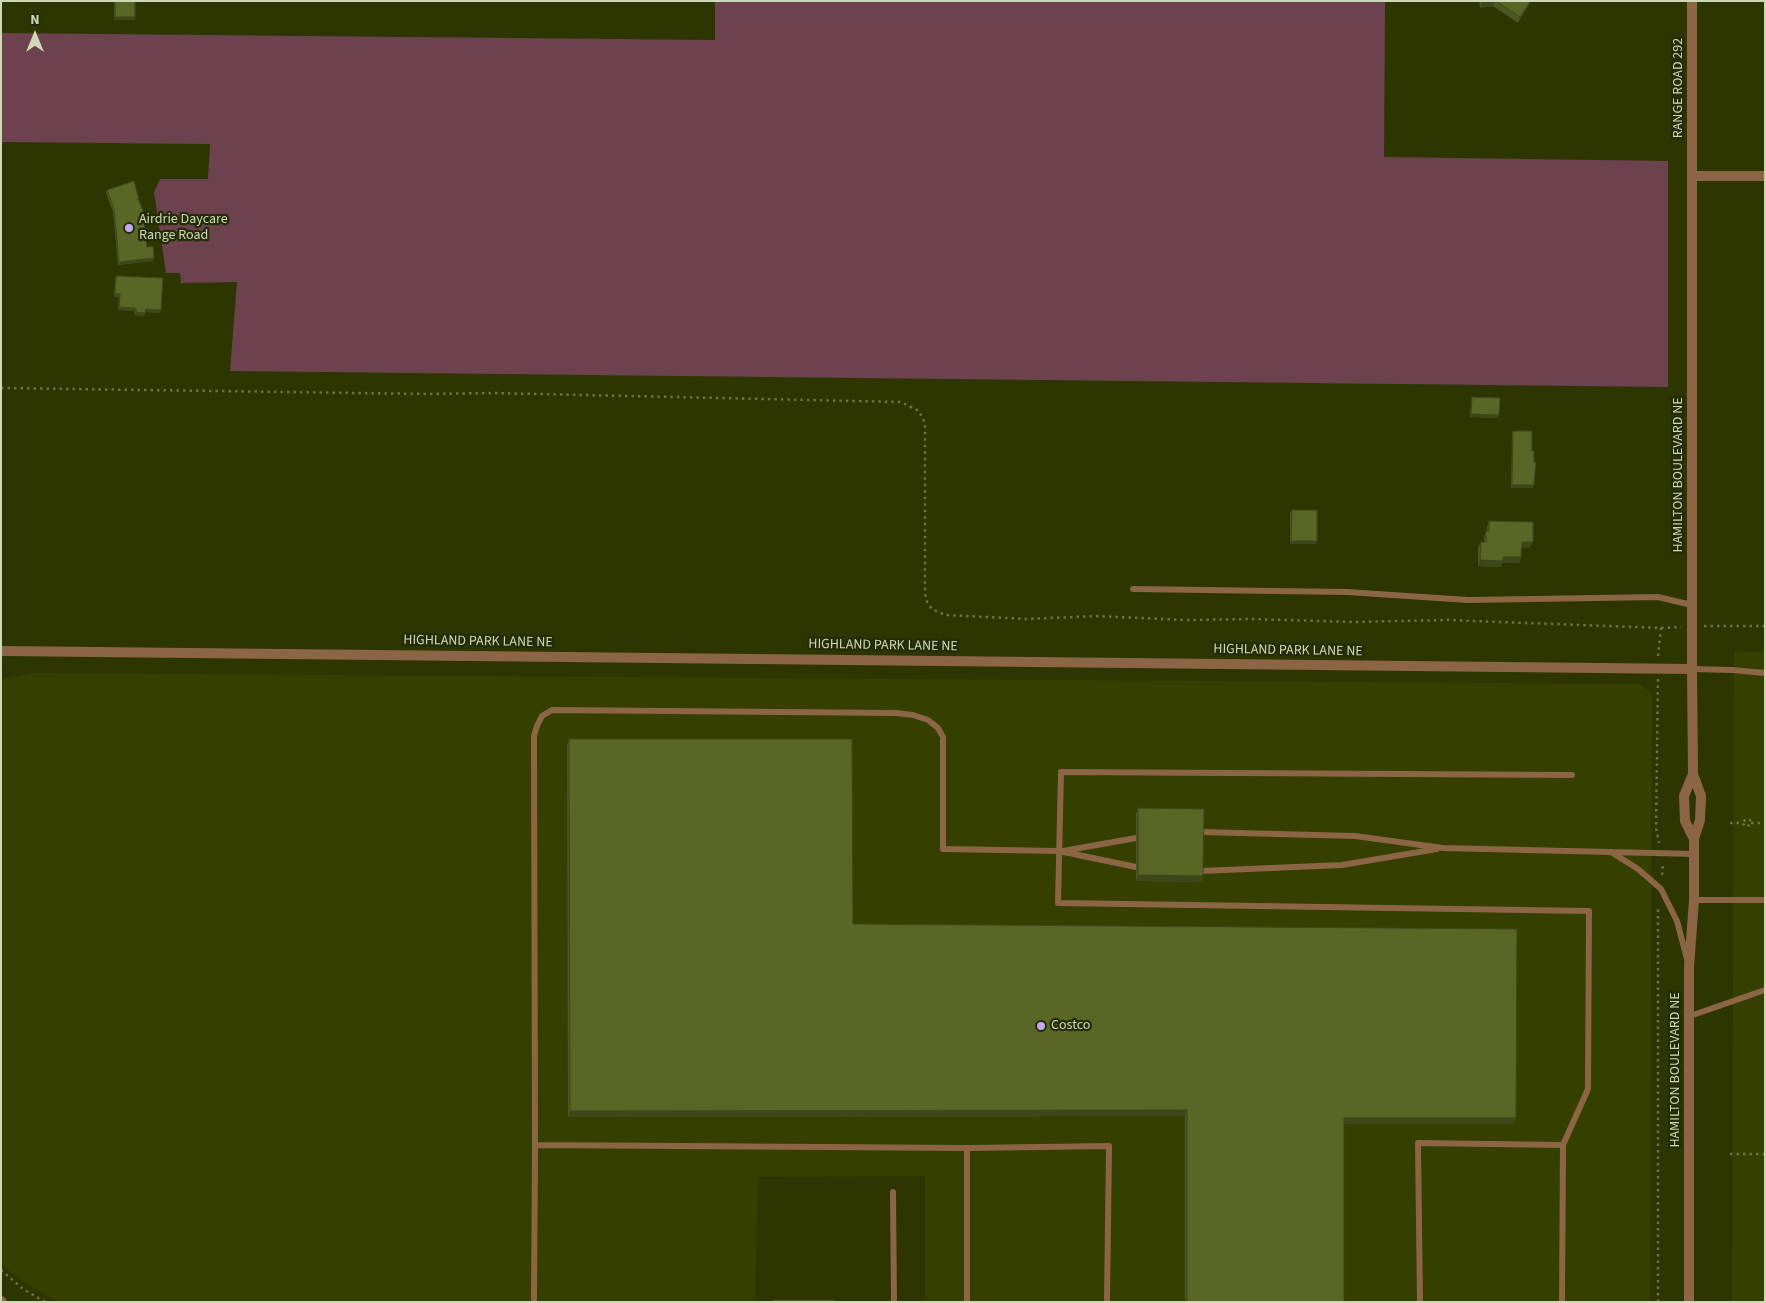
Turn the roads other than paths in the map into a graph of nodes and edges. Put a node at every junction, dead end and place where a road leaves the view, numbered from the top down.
1 (1692, 1) edge
2 (1692, 176) junction
3 (1765, 176) edge
4 (1133, 589) dead end
5 (1692, 605) junction
6 (1, 651) edge
7 (1692, 669) junction
8 (1765, 674) edge
9 (1572, 774) dead end
10 (1693, 774) junction
11 (1201, 832) edge
12 (1136, 838) edge
13 (1694, 839) junction
14 (1444, 848) junction
15 (1059, 851) junction
16 (1610, 852) junction
17 (1694, 854) junction
18 (1136, 866) edge
19 (1201, 871) edge
20 (1694, 900) junction
21 (1765, 900) edge
22 (1690, 967) junction
23 (1765, 990) edge
24 (1690, 1016) junction
25 (1563, 1145) junction
26 (535, 1146) junction
27 (967, 1148) junction
28 (893, 1192) dead end
29 (534, 1302) edge
30 (894, 1302) edge
31 (966, 1302) edge
32 (1106, 1302) edge
33 (1420, 1302) edge
34 (1562, 1302) edge
35 (1689, 1302) edge

1 - 2 street, RANGE ROAD 292
2 - 3 street
2 - 5 street, HAMILTON BOULEVARD NE
4 - 5 lane
5 - 7 street, HAMILTON BOULEVARD NE
6 - 7 street, HIGHLAND PARK LANE NE
7 - 8 lane, HIGHLAND PARK LANE NE
7 - 10 street, HAMILTON BOULEVARD NE
9 - 15 lane
10 - 13 street, HAMILTON BOULEVARD NE
10 - 13 street, HAMILTON BOULEVARD NE
11 - 14 lane
12 - 15 lane
13 - 17 street, HAMILTON BOULEVARD NE
14 - 16 lane
14 - 19 lane
15 - 18 lane
15 - 25 lane
15 - 26 lane
16 - 17 lane
16 - 22 lane
17 - 20 street, HAMILTON BOULEVARD NE
20 - 21 lane
20 - 22 street, HAMILTON BOULEVARD NE
22 - 24 street, HAMILTON BOULEVARD NE
23 - 24 lane
24 - 35 street, HAMILTON BOULEVARD NE
25 - 33 lane
25 - 34 lane
26 - 27 lane
26 - 29 lane
27 - 31 lane
27 - 32 lane
28 - 30 lane

